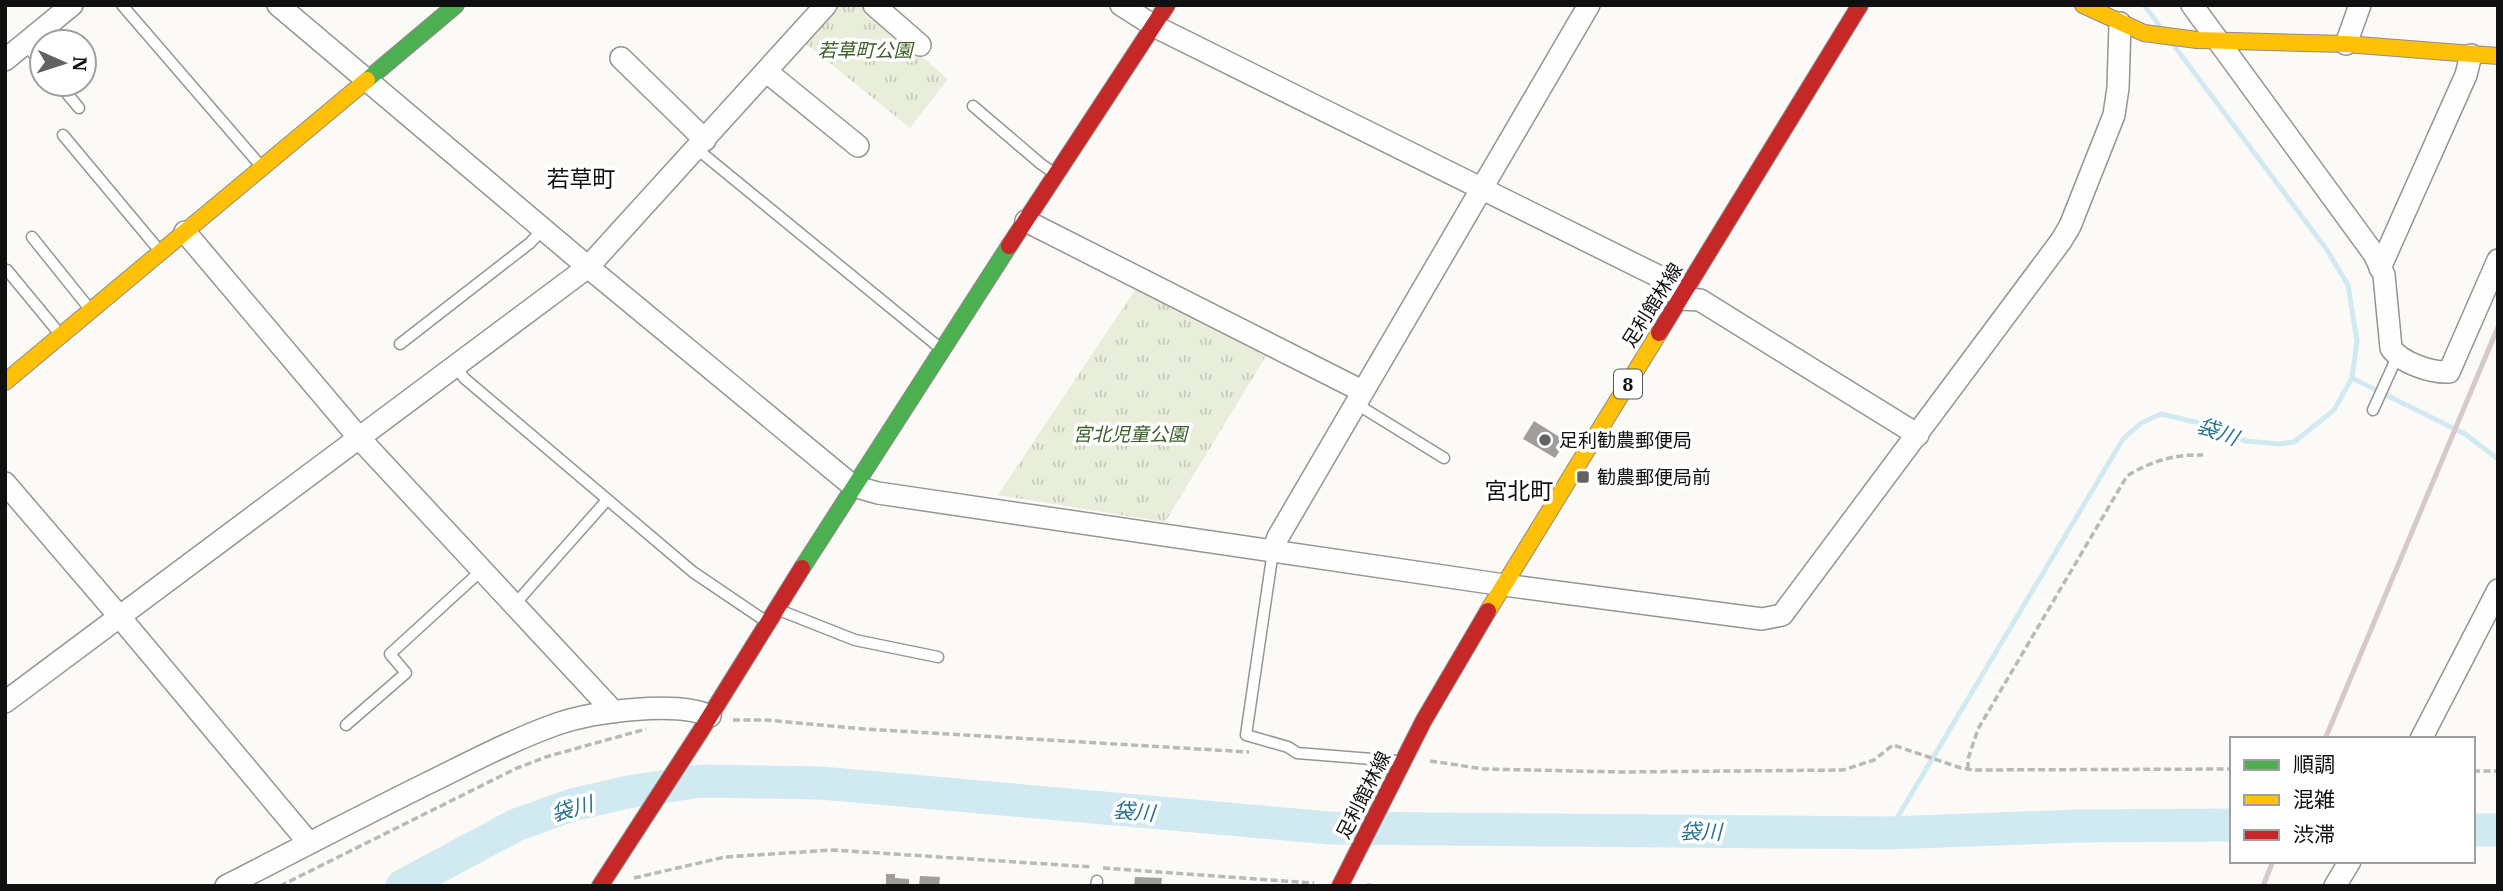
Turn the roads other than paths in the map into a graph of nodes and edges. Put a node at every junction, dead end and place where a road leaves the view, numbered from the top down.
1 (72, 5) edge
2 (122, 5) edge
3 (278, 5) edge
4 (456, 5) edge
5 (826, 5) edge
6 (874, 5) edge
7 (1121, 5) edge
8 (1167, 5) edge
9 (1860, 5) edge
10 (2082, 5) edge
11 (2192, 5) edge
12 (2360, 5) edge
13 (1588, 6) edge
14 (2120, 23) junction
15 (1154, 26) junction
16 (2207, 40) junction
17 (25, 44) junction
18 (2346, 44) junction
19 (920, 45) dead end
20 (28, 48) edge
21 (2471, 54) junction
22 (2498, 56) edge
23 (621, 58) dead end
24 (5, 60) edge
25 (767, 72) junction
26 (366, 80) junction
27 (71, 98) edge
28 (973, 106) dead end
29 (79, 108) dead end
30 (63, 135) dead end
31 (701, 144) junction
32 (858, 146) dead end
33 (261, 167) junction
34 (1057, 174) junction
35 (1480, 188) junction
36 (1026, 220) junction
37 (544, 228) junction
38 (185, 232) junction
39 (32, 237) dead end
40 (160, 252) junction
41 (2498, 260) edge
42 (588, 267) junction
43 (2380, 268) junction
44 (7, 270) dead end
45 (1680, 299) junction
46 (91, 310) junction
47 (61, 335) junction
48 (400, 344) dead end
49 (942, 350) junction
50 (2395, 363) junction
51 (456, 366) junction
52 (5, 382) edge
53 (1358, 397) junction
54 (2372, 410) dead end
55 (1918, 435) junction
56 (360, 439) junction
57 (1444, 458) dead end
58 (5, 483) edge
59 (853, 486) junction
60 (607, 500) junction
61 (1273, 551) junction
62 (483, 569) junction
63 (1504, 585) junction
64 (2498, 590) edge
65 (516, 604) junction
66 (776, 608) junction
67 (120, 615) junction
68 (767, 623) junction
69 (938, 657) dead end
70 (5, 702) edge
71 (614, 712) junction
72 (711, 723) junction
73 (346, 725) dead end
74 (2421, 737) edge
75 (1404, 760) junction
76 (309, 843) junction
77 (2349, 863) edge
78 (1344, 880) edge
79 (603, 881) edge
80 (2336, 885) edge
81 (226, 886) edge

1 - 17 street
2 - 33 lane
3 - 26 street
4 - 26 street
5 - 25 street
6 - 19 street
7 - 15 street
8 - 15 street
9 - 45 street, 足利館林線 / 8
10 - 14 street
11 - 16 street
12 - 18 street
13 - 35 street
14 - 16 street
14 - 55 street
15 - 34 street
15 - 35 street
16 - 18 street
16 - 43 street
17 - 20 lane
17 - 24 street
18 - 21 street
21 - 22 street
21 - 43 street
23 - 31 street
25 - 31 street
25 - 32 street
26 - 33 street
26 - 37 street
27 - 29 lane
28 - 34 lane
30 - 40 lane
31 - 42 street
31 - 49 lane
33 - 38 street
34 - 36 street
35 - 45 street
35 - 53 street
36 - 49 street
36 - 53 street
37 - 42 street
37 - 48 lane
38 - 40 street
38 - 56 street
39 - 46 lane
40 - 46 street
41 - 50 street
42 - 51 street
42 - 59 street
43 - 50 street
44 - 47 lane
45 - 55 street
45 - 63 street, 足利館林線 / 8
46 - 47 street
47 - 52 street
49 - 59 street
50 - 54 lane
51 - 56 street
51 - 60 lane
53 - 57 lane
53 - 61 street
55 - 63 street
56 - 62 street
56 - 67 street
58 - 67 street
59 - 61 street
59 - 66 street
60 - 65 lane
60 - 68 lane
61 - 63 street
61 - 75 lane
62 - 65 street
62 - 73 lane
63 - 75 street, 足利館林線 / 8
64 - 74 street
65 - 71 street
66 - 68 street
66 - 69 lane
67 - 70 street
67 - 76 street
68 - 72 street
71 - 72 street
71 - 76 street
72 - 79 street
75 - 78 street, 足利館林線 / 8
76 - 81 street
77 - 80 street

